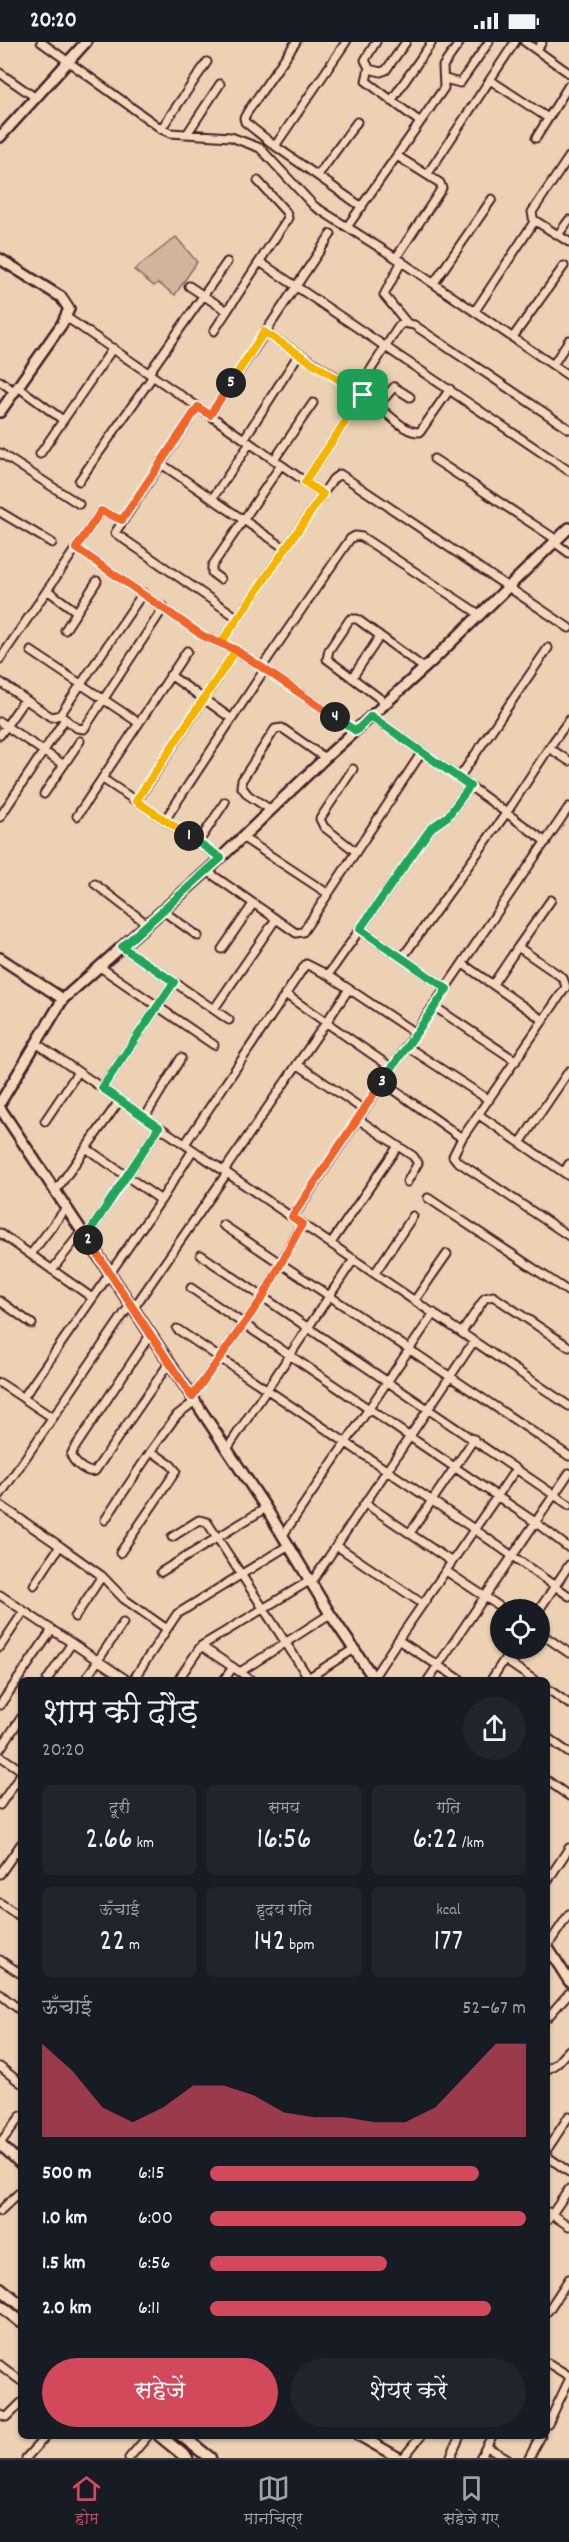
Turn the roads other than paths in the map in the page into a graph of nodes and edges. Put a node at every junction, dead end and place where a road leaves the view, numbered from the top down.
1 (41, 42) edge
2 (86, 42) edge
3 (296, 42) edge
4 (346, 42) edge
5 (376, 42) edge
6 (406, 42) edge
7 (432, 42) edge
8 (460, 42) edge
9 (489, 42) edge
10 (515, 42) edge
11 (525, 42) edge
12 (543, 42) edge
13 (537, 50) junction
14 (69, 62) junction
15 (207, 62) dead end
16 (369, 69) junction
17 (0, 73) edge
18 (569, 73) edge
19 (445, 79) junction
20 (490, 80) junction
21 (220, 84) dead end
22 (569, 85) edge
23 (36, 98) junction
24 (391, 100) junction
25 (548, 118) junction
26 (357, 122) dead end
27 (420, 122) junction
28 (161, 129) junction
29 (1, 134) edge
30 (187, 134) junction
31 (536, 138) dead end
32 (274, 146) junction
33 (397, 156) junction
34 (569, 157) edge
35 (318, 175) junction
36 (428, 175) junction
37 (258, 181) dead end
38 (492, 199) dead end
39 (362, 207) junction
40 (534, 220) junction
41 (569, 220) edge
42 (347, 227) junction
43 (332, 234) dead end
44 (558, 235) junction
45 (569, 242) edge
46 (0, 259) edge
47 (399, 260) junction
48 (227, 262) dead end
49 (260, 262) junction
50 (564, 266) dead end
51 (434, 283) junction
52 (296, 285) junction
53 (189, 286) dead end
54 (203, 295) junction
55 (227, 311) junction
56 (475, 311) junction
57 (66, 317) junction
58 (407, 324) junction
59 (214, 331) dead end
60 (264, 332) junction
61 (513, 337) junction
62 (569, 340) edge
63 (386, 346) junction
64 (113, 348) junction
65 (299, 354) junction
66 (552, 365) junction
67 (151, 374) junction
68 (569, 376) edge
69 (0, 381) edge
70 (450, 389) junction
71 (16, 390) junction
72 (360, 393) junction
73 (410, 397) dead end
74 (313, 403) dead end
75 (378, 406) junction
76 (198, 407) junction
77 (0, 412) edge
78 (210, 415) junction
79 (63, 420) junction
80 (569, 429) edge
81 (247, 441) junction
82 (0, 453) edge
83 (40, 454) dead end
84 (434, 459) dead end
85 (274, 460) junction
86 (160, 463) junction
87 (281, 465) junction
88 (569, 471) edge
89 (79, 481) dead end
90 (305, 482) junction
91 (323, 494) junction
92 (212, 499) junction
93 (79, 504) dead end
94 (0, 512) edge
95 (122, 520) junction
96 (243, 520) junction
97 (569, 528) edge
98 (556, 541) junction
99 (52, 543) dead end
100 (76, 548) junction
101 (286, 549) junction
102 (569, 553) edge
103 (220, 579) dead end
104 (97, 581) dead end
105 (508, 587) junction
106 (47, 590) junction
107 (143, 593) junction
108 (164, 607) junction
109 (77, 612) junction
110 (479, 614) junction
111 (238, 618) junction
112 (569, 628) edge
113 (65, 630) dead end
114 (380, 636) junction
115 (221, 643) junction
116 (548, 648) dead end
117 (236, 650) junction
118 (31, 651) dead end
119 (187, 651) dead end
120 (0, 659) edge
121 (263, 668) junction
122 (424, 668) junction
123 (170, 675) junction
124 (352, 678) junction
125 (82, 683) junction
126 (1, 685) edge
127 (202, 698) junction
128 (25, 699) junction
129 (104, 699) junction
130 (386, 702) junction
131 (371, 716) junction
132 (62, 717) junction
133 (232, 719) junction
134 (569, 720) edge
135 (139, 723) junction
136 (3, 724) edge
137 (356, 731) junction
138 (0, 735) edge
139 (80, 741) dead end
140 (549, 748) junction
141 (44, 751) junction
142 (422, 752) junction
143 (325, 758) junction
144 (569, 761) edge
145 (64, 765) junction
146 (353, 769) dead end
147 (459, 778) junction
148 (103, 779) junction
149 (470, 786) junction
150 (45, 794) dead end
151 (136, 801) junction
152 (225, 801) dead end
153 (569, 807) edge
154 (271, 810) junction
155 (507, 812) junction
156 (77, 816) dead end
157 (0, 817) edge
158 (165, 820) junction
159 (242, 837) junction
160 (546, 842) junction
161 (198, 843) junction
162 (355, 851) junction
163 (221, 858) junction
164 (207, 871) junction
165 (95, 884) dead end
166 (327, 893) junction
167 (551, 900) dead end
168 (253, 904) junction
169 (163, 911) junction
170 (276, 919) junction
171 (147, 924) junction
172 (360, 929) junction
173 (198, 936) dead end
174 (122, 947) junction
175 (518, 947) junction
176 (222, 949) dead end
177 (0, 958) edge
178 (402, 958) junction
179 (463, 964) junction
180 (100, 967) junction
181 (328, 975) junction
182 (174, 982) junction
183 (493, 984) junction
184 (349, 989) junction
185 (447, 989) junction
186 (285, 994) junction
187 (63, 999) junction
188 (157, 1006) junction
189 (435, 1006) junction
190 (214, 1009) junction
191 (229, 1020) dead end
192 (543, 1020) junction
193 (326, 1022) junction
194 (415, 1033) junction
195 (36, 1044) junction
196 (214, 1045) dead end
197 (406, 1046) junction
198 (182, 1058) dead end
199 (516, 1061) junction
200 (297, 1064) junction
201 (392, 1068) junction
202 (569, 1071) edge
203 (78, 1072) junction
204 (383, 1082) junction
205 (102, 1088) junction
206 (120, 1100) junction
207 (489, 1100) junction
208 (0, 1103) edge
209 (0, 1108) edge
210 (364, 1110) junction
211 (479, 1115) junction
212 (145, 1117) junction
213 (358, 1119) junction
214 (45, 1121) dead end
215 (159, 1127) junction
216 (462, 1138) junction
217 (520, 1143) junction
218 (185, 1144) junction
219 (398, 1146) junction
220 (86, 1148) junction
221 (193, 1150) junction
222 (569, 1164) edge
223 (226, 1172) junction
224 (566, 1174) edge
225 (127, 1176) junction
226 (407, 1182) dead end
227 (55, 1192) junction
228 (428, 1198) dead end
229 (160, 1200) junction
230 (67, 1207) junction
231 (413, 1216) dead end
232 (292, 1217) junction
233 (302, 1224) junction
234 (223, 1225) dead end
235 (0, 1233) edge
236 (84, 1234) junction
237 (569, 1236) edge
238 (331, 1243) junction
239 (31, 1254) junction
240 (447, 1254) dead end
241 (201, 1256) dead end
242 (354, 1259) junction
243 (280, 1264) junction
244 (52, 1269) junction
245 (109, 1272) junction
246 (375, 1273) junction
247 (191, 1288) dead end
248 (569, 1292) edge
249 (330, 1296) junction
250 (91, 1297) junction
251 (263, 1297) junction
252 (415, 1300) junction
253 (0, 1301) edge
254 (131, 1307) junction
255 (434, 1313) junction
256 (32, 1324) dead end
257 (244, 1324) junction
258 (309, 1327) junction
259 (177, 1329) dead end
260 (462, 1332) junction
261 (150, 1335) junction
262 (474, 1341) junction
263 (569, 1347) edge
264 (409, 1351) junction
265 (290, 1355) junction
266 (220, 1359) junction
267 (169, 1364) junction
268 (450, 1378) junction
269 (387, 1382) junction
270 (0, 1383) edge
271 (267, 1389) junction
272 (23, 1398) junction
273 (193, 1399) junction
274 (569, 1406) edge
275 (429, 1408) junction
276 (369, 1409) junction
277 (53, 1418) junction
278 (410, 1437) junction
279 (474, 1439) junction
280 (346, 1443) junction
281 (227, 1449) junction
282 (151, 1451) junction
283 (569, 1456) edge
284 (454, 1467) junction
285 (516, 1469) junction
286 (386, 1472) junction
287 (569, 1473) edge
288 (3, 1486) edge
289 (554, 1495) junction
290 (0, 1496) edge
291 (497, 1496) junction
292 (432, 1501) junction
293 (366, 1504) junction
294 (0, 1505) edge
295 (569, 1505) edge
296 (266, 1508) junction
297 (105, 1520) dead end
298 (535, 1522) junction
299 (474, 1529) junction
300 (410, 1533) junction
301 (283, 1535) junction
302 (172, 1537) dead end
303 (218, 1537) junction
304 (289, 1545) junction
305 (60, 1546) junction
306 (337, 1546) junction
307 (569, 1548) edge
308 (120, 1553) dead end
309 (513, 1556) junction
310 (452, 1562) junction
311 (569, 1565) edge
312 (446, 1571) junction
313 (161, 1572) dead end
314 (240, 1574) junction
315 (102, 1576) junction
316 (311, 1581) junction
317 (34, 1585) dead end
318 (555, 1586) junction
319 (0, 1595) edge
320 (485, 1596) junction
321 (569, 1596) edge
322 (546, 1599) edge
323 (490, 1600) edge
324 (423, 1604) junction
325 (264, 1609) junction
326 (24, 1611) junction
327 (330, 1614) junction
328 (75, 1617) dead end
329 (123, 1623) dead end
330 (167, 1629) junction
331 (52, 1630) junction
332 (398, 1640) junction
333 (550, 1640) edge
334 (72, 1643) junction
335 (286, 1643) junction
336 (201, 1646) junction
337 (0, 1647) edge
338 (354, 1649) junction
339 (569, 1653) edge
340 (505, 1660) joint
341 (98, 1661) junction
342 (438, 1665) junction
343 (236, 1670) junction
344 (19, 1677) edge
345 (49, 1677) edge
346 (87, 1677) edge
347 (122, 1677) edge
348 (135, 1677) edge
349 (180, 1677) edge
350 (228, 1677) edge
351 (246, 1677) edge
352 (307, 1677) edge
353 (311, 1677) edge
354 (373, 1677) edge
355 (375, 1677) edge
356 (430, 1677) edge
357 (456, 1677) edge
358 (493, 1677) edge
359 (530, 1677) edge
360 (18, 1679) edge
361 (550, 1690) edge
362 (569, 1704) edge
363 (0, 1705) edge
364 (18, 1722) edge
365 (550, 1739) edge
366 (0, 1749) edge
367 (569, 1752) edge
368 (0, 1756) edge
369 (18, 1770) edge
370 (18, 1777) edge
371 (550, 1782) edge
372 (569, 1796) edge
373 (0, 1804) edge
374 (18, 1848) edge
375 (569, 1848) edge
376 (0, 1874) edge
377 (550, 1877) edge
378 (0, 1902) edge
379 (569, 1914) edge
380 (18, 1915) edge
381 (550, 1943) edge
382 (550, 1949) edge
383 (0, 1960) edge
384 (18, 1972) edge
385 (569, 1981) edge
386 (569, 1993) edge
387 (0, 1994) edge
388 (18, 2009) edge
389 (550, 2015) edge
390 (569, 2049) edge
391 (0, 2067) edge
392 (550, 2068) edge
393 (18, 2081) edge
394 (569, 2116) edge
395 (18, 2120) edge
396 (0, 2144) edge
397 (550, 2145) edge
398 (550, 2158) edge
399 (18, 2161) edge
400 (569, 2172) edge
401 (569, 2189) edge
402 (18, 2194) edge
403 (0, 2211) edge
404 (550, 2214) edge
405 (550, 2216) edge
406 (569, 2226) edge
407 (569, 2278) edge
408 (0, 2288) edge
409 (18, 2303) edge
410 (0, 2305) edge
411 (550, 2308) edge
412 (18, 2320) edge
413 (550, 2364) edge
414 (0, 2365) edge
415 (569, 2378) edge
416 (18, 2379) edge
417 (18, 2406) edge
418 (0, 2415) edge
419 (550, 2416) edge
420 (43, 2439) edge
421 (145, 2439) edge
422 (164, 2439) edge
423 (186, 2439) edge
424 (366, 2439) edge
425 (418, 2439) edge
426 (459, 2439) edge
427 (491, 2439) edge
428 (539, 2439) edge
429 (487, 2447) junction
430 (26, 2458) edge
431 (129, 2458) edge
432 (187, 2458) edge
433 (210, 2458) edge
434 (401, 2458) edge
435 (450, 2458) edge
436 (480, 2458) edge
437 (507, 2458) edge
438 (529, 2458) edge

1 - 14 street
2 - 14 street
3 - 32 street
4 - 32 street
5 - 16 street
6 - 16 street
7 - 24 street
8 - 19 street
9 - 19 street
10 - 20 street
11 - 13 street
12 - 13 street
13 - 18 street
14 - 23 street
14 - 28 street
15 - 28 street
16 - 24 street
17 - 23 street
19 - 27 street
20 - 25 street
20 - 36 street
21 - 30 street
22 - 25 street
23 - 29 street
24 - 27 street
25 - 31 street
26 - 35 street
27 - 33 street
28 - 30 street
30 - 42 street
32 - 35 street
33 - 36 street
33 - 39 street
34 - 40 street
35 - 39 street
36 - 47 street
37 - 49 street
38 - 51 street
39 - 42 street
40 - 44 street
40 - 56 street
41 - 44 street
42 - 47 street
43 - 52 street
44 - 45 street
46 - 57 street
47 - 51 street
47 - 58 street
48 - 54 street
49 - 52 street
49 - 55 street
50 - 61 street
51 - 56 street
52 - 60 street
52 - 63 street
53 - 54 street
54 - 55 street
54 - 67 street
55 - 59 street
56 - 61 street
57 - 64 street
57 - 71 street
58 - 63 street
58 - 80 street
60 - 65 street
60 - 78 street
61 - 66 street
62 - 66 street
63 - 70 street
63 - 72 street
64 - 67 street
64 - 79 street
65 - 72 street
65 - 81 street
66 - 68 street
67 - 76 street
67 - 89 street
69 - 71 street
70 - 75 street
70 - 88 street
71 - 77 street
71 - 79 street
72 - 75 street
72 - 90 street
73 - 75 street
74 - 85 street
76 - 78 street
76 - 86 street
78 - 81 street
79 - 83 street
81 - 85 street
81 - 92 street
82 - 93 street
84 - 98 street
85 - 87 street
86 - 92 street
86 - 95 street
87 - 90 street
87 - 96 street
90 - 91 street
91 - 101 street
91 - 105 street
92 - 96 street
94 - 99 street
95 - 100 street
95 - 111 street
96 - 101 street
96 - 103 street
97 - 98 street
98 - 102 street
98 - 105 street
100 - 106 street
100 - 107 street
101 - 111 street
104 - 109 street
105 - 110 street
105 - 112 street
106 - 109 street
106 - 120 street
107 - 108 street
107 - 125 street
108 - 115 street
108 - 129 street
109 - 113 street
110 - 121 street
110 - 122 street
111 - 115 street
114 - 122 street
114 - 124 street
114 - 124 street
115 - 117 street
116 - 147 street
117 - 121 street
117 - 127 street
118 - 125 street
119 - 123 street
121 - 133 street
121 - 137 street
122 - 130 street
123 - 127 street
123 - 135 street
124 - 130 street
125 - 129 street
125 - 132 street
126 - 128 street
127 - 133 street
127 - 151 street
128 - 132 street
128 - 136 street
129 - 132 street
129 - 135 street
130 - 131 street
131 - 137 street
131 - 142 street
132 - 141 street
133 - 158 street
134 - 140 street
135 - 148 street
136 - 138 street
136 - 141 street
137 - 143 street
139 - 145 street
140 - 144 street
140 - 155 street
141 - 145 street
141 - 157 street
142 - 147 street
142 - 162 street
143 - 154 street
143 - 154 street
145 - 150 street
146 - 162 street
147 - 149 street
148 - 151 street
148 - 156 street
149 - 155 street
149 - 172 street
151 - 158 street
152 - 161 street
153 - 160 street
154 - 159 street
155 - 160 street
155 - 178 street
158 - 161 street
159 - 163 street
159 - 166 street
160 - 179 street
161 - 163 street
162 - 166 street
163 - 164 street
164 - 168 street
164 - 169 street
165 - 171 street
166 - 170 street
167 - 175 street
168 - 170 street
168 - 176 street
169 - 171 street
169 - 173 street
170 - 190 street
171 - 174 street
172 - 178 street
172 - 181 street
174 - 180 street
174 - 182 street
175 - 183 street
175 - 192 street
177 - 187 street
178 - 185 street
179 - 183 street
179 - 185 street
180 - 187 street
180 - 188 street
181 - 184 street
181 - 186 street
182 - 188 street
182 - 190 street
183 - 192 street
184 - 193 street
184 - 194 street
185 - 189 street
186 - 193 street
186 - 218 street
187 - 195 street
188 - 196 street
188 - 205 street
189 - 194 street
189 - 199 street
190 - 191 street
192 - 199 street
193 - 200 street
193 - 201 street
194 - 197 street
195 - 203 street
195 - 208 street
197 - 201 street
197 - 207 street
198 - 212 street
199 - 207 street
200 - 210 street
200 - 223 street
201 - 204 street
202 - 217 street
203 - 205 street
203 - 214 street
204 - 210 street
204 - 216 street
205 - 206 street
206 - 212 street
206 - 220 street
207 - 211 street
209 - 227 street
210 - 213 street
211 - 216 street
211 - 217 street
212 - 215 street
213 - 219 street
213 - 232 street
215 - 218 street
215 - 225 street
216 - 237 street
217 - 224 street
218 - 221 street
219 - 226 street
219 - 238 street
220 - 225 street
220 - 227 street
221 - 223 street
221 - 229 street
222 - 224 street
223 - 232 street
223 - 254 street
225 - 229 street
225 - 236 street
227 - 230 street
228 - 248 street
229 - 245 street
230 - 236 street
230 - 239 street
231 - 246 street
232 - 233 street
233 - 238 street
233 - 243 street
234 - 243 street
235 - 239 street
236 - 244 street
236 - 245 street
238 - 242 street
239 - 244 street
240 - 252 street
241 - 251 street
242 - 246 street
242 - 249 street
243 - 249 street
243 - 251 street
244 - 250 street
245 - 250 street
245 - 254 street
246 - 252 street
247 - 257 street
249 - 258 street
249 - 264 street
250 - 272 street
251 - 257 street
251 - 258 street
252 - 255 street
253 - 256 street
254 - 261 street
254 - 277 street
255 - 260 street
255 - 264 street
257 - 265 street
257 - 266 street
258 - 265 street
258 - 269 street
259 - 266 street
260 - 262 street
260 - 263 street
261 - 267 street
261 - 267 street
262 - 268 street
262 - 274 street
264 - 268 street
264 - 269 street
265 - 271 street
265 - 276 street
266 - 271 street
266 - 273 street
267 - 273 street
268 - 275 street
268 - 283 street
269 - 275 street
269 - 276 street
270 - 272 street
271 - 280 street
271 - 281 street
272 - 277 street
273 - 281 street
273 - 282 street
275 - 278 street
275 - 279 street
276 - 278 street
276 - 280 street
277 - 288 street
278 - 284 street
278 - 286 street
279 - 284 street
279 - 285 street
280 - 286 street
280 - 301 street
281 - 296 street
282 - 297 street
282 - 308 street
284 - 291 street
284 - 292 street
285 - 289 street
285 - 291 street
286 - 292 street
286 - 293 street
287 - 289 street
288 - 290 street
289 - 295 street
289 - 298 street
291 - 298 street
291 - 299 street
292 - 299 street
292 - 300 street
293 - 300 street
293 - 306 street
294 - 305 street
296 - 301 street
296 - 303 street
298 - 307 street
298 - 309 street
299 - 309 street
299 - 310 street
300 - 310 street
301 - 304 street
302 - 303 street
303 - 313 street
303 - 314 street
304 - 314 street
304 - 316 street
305 - 315 street
305 - 317 street
306 - 316 street
306 - 324 street
309 - 318 street
309 - 320 street
310 - 312 street
311 - 318 street
312 - 320 street
312 - 324 street
314 - 325 street
314 - 330 street
315 - 328 street
315 - 330 street
316 - 325 street
316 - 327 street
318 - 321 street
318 - 322 street
319 - 326 street
320 - 323 street
320 - 342 street
324 - 332 street
325 - 335 street
325 - 336 street
326 - 331 street
326 - 337 street
327 - 335 street
327 - 338 street
329 - 341 street
330 - 348 street
331 - 334 street
331 - 344 street
332 - 342 street
332 - 355 street
333 - 339 street
334 - 341 street
334 - 345 street
335 - 343 street
335 - 352 street
336 - 343 street
336 - 349 street
338 - 353 street
338 - 354 street
340 - 358 street
340 - 359 street
341 - 346 street
341 - 347 street
342 - 356 street
342 - 357 street
343 - 350 street
343 - 351 street
360 - 363 street
361 - 362 street
364 - 366 street
365 - 367 street
368 - 369 street
370 - 373 street
371 - 372 street
374 - 376 street
375 - 377 street
378 - 380 street
379 - 381 street
382 - 385 street
383 - 384 street
386 - 389 street
387 - 388 street
390 - 392 street
391 - 393 street
394 - 397 street
395 - 396 street
396 - 399 street
398 - 400 street
401 - 404 street
402 - 403 street
405 - 406 street
407 - 411 street
408 - 409 main road
410 - 412 main road
413 - 415 street
414 - 416 street
415 - 419 street
417 - 418 street
420 - 430 street
421 - 431 street
422 - 432 main road
423 - 433 main road
424 - 434 street
425 - 434 street
426 - 435 street
427 - 429 street
428 - 438 street
429 - 436 street
429 - 437 street

